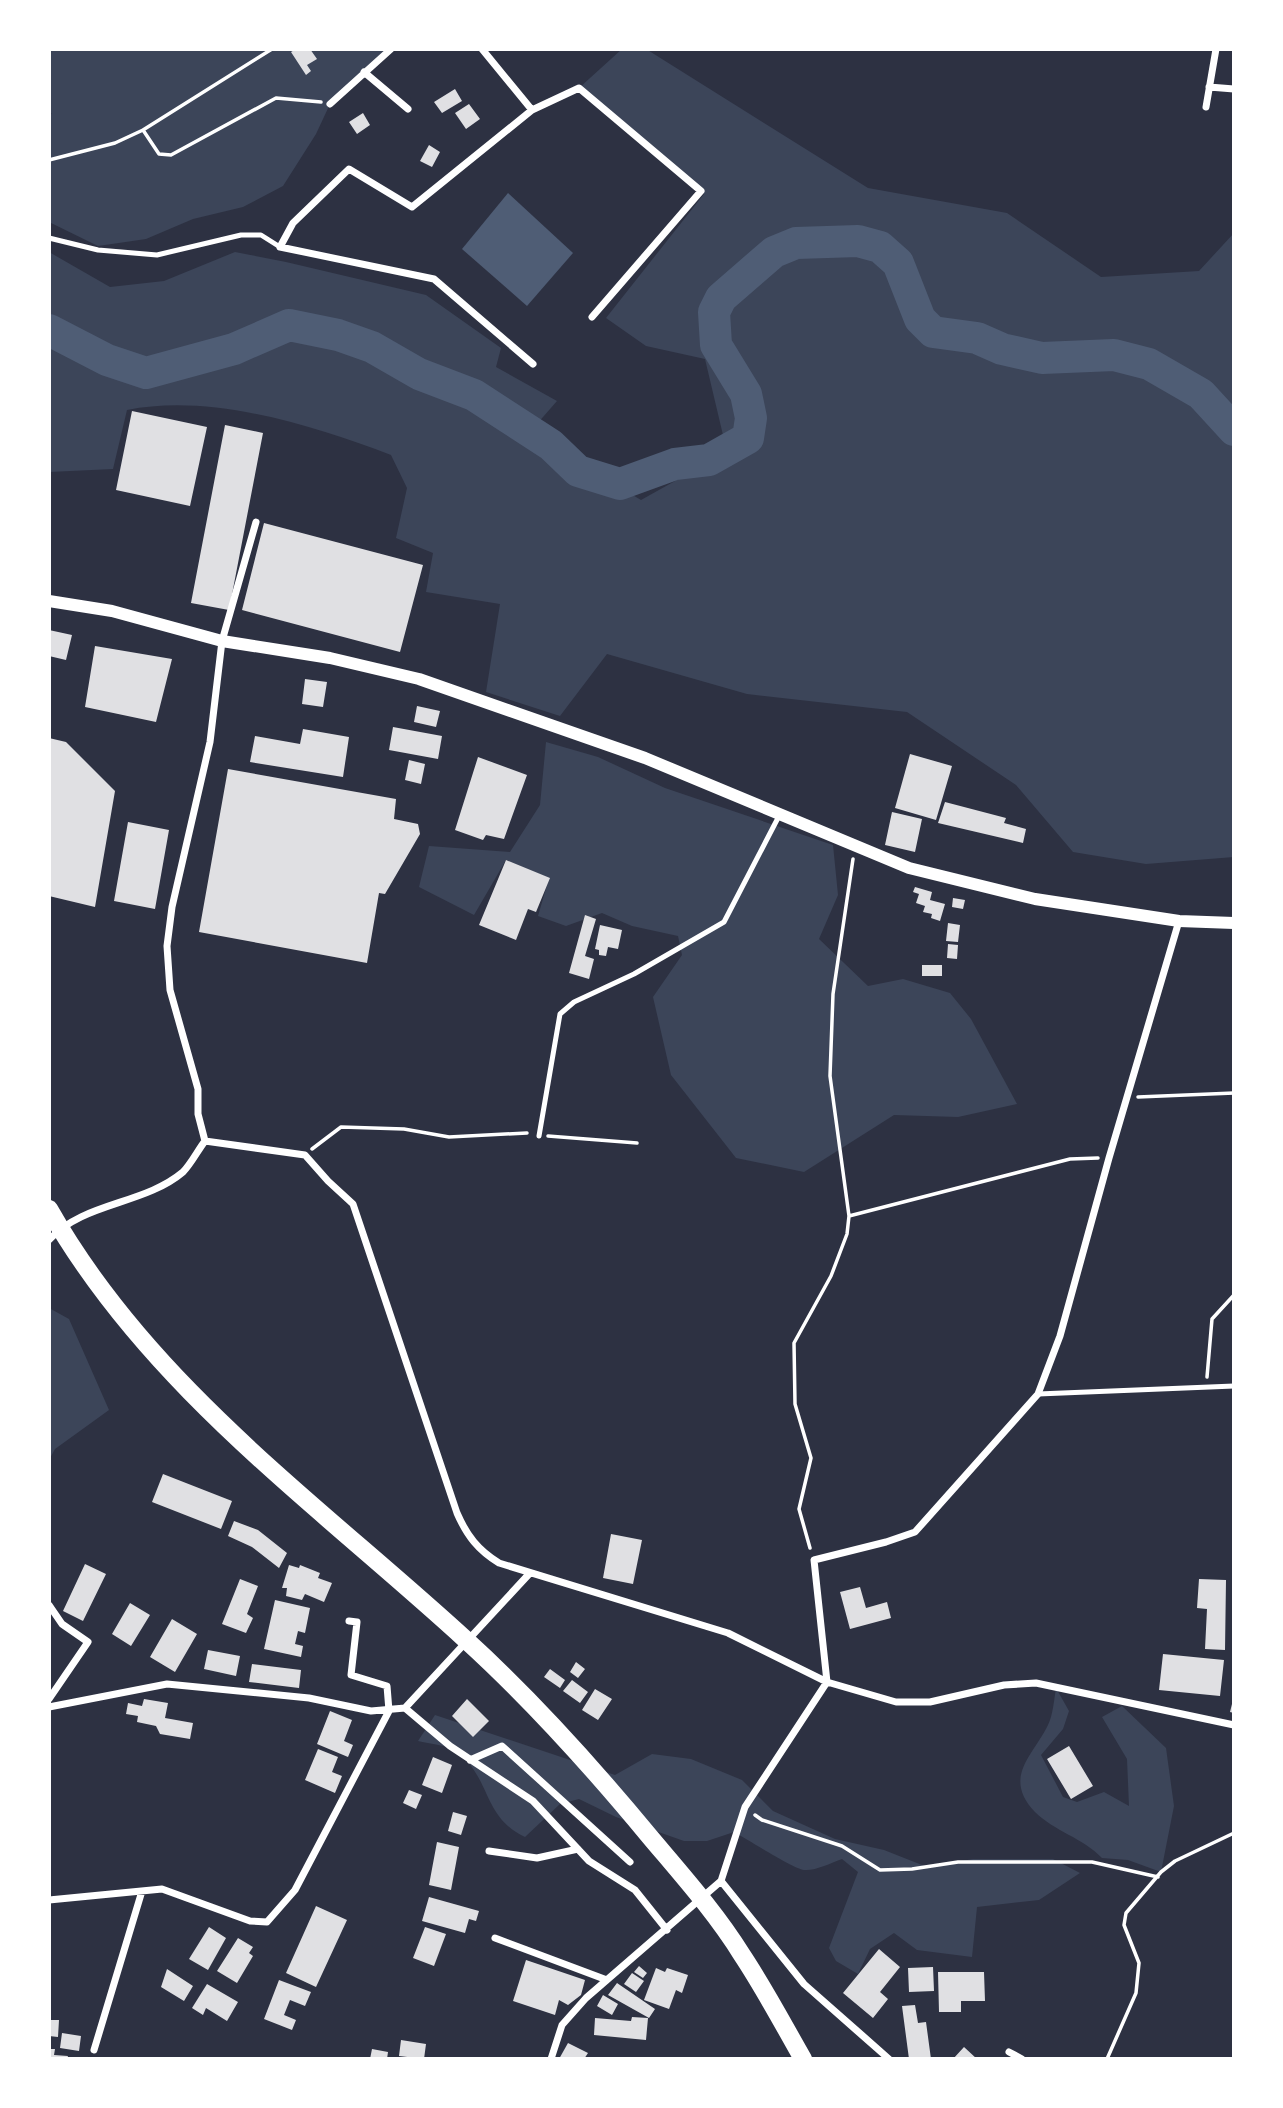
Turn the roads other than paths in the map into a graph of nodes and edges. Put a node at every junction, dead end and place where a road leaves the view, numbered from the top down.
1 (391, 49) edge
2 (482, 49) edge
3 (1216, 49) edge
4 (364, 72) junction
5 (1209, 87) junction
6 (1234, 89) edge
7 (330, 104) road end
8 (1206, 107) dead end
9 (408, 110) dead end
10 (532, 110) junction
11 (49, 238) edge
12 (280, 247) junction
13 (592, 317) dead end
14 (533, 364) dead end
15 (256, 522) dead end
16 (49, 601) edge
17 (222, 642) junction
18 (779, 816) junction
19 (1179, 921) junction
20 (1234, 923) edge
21 (539, 1136) road end
22 (205, 1141) junction
23 (49, 1209) edge
24 (54, 1234) edge
25 (1234, 1385) edge
26 (1038, 1394) junction
27 (530, 1573) junction
28 (49, 1605) edge
29 (349, 1621) dead end
30 (468, 1641) junction
31 (827, 1682) junction
32 (49, 1699) edge
33 (49, 1707) edge
34 (405, 1708) junction
35 (389, 1711) junction
36 (1234, 1725) edge
37 (470, 1760) junction
38 (578, 1849) junction
39 (489, 1851) dead end
40 (630, 1861) dead end
41 (722, 1881) junction
42 (142, 1891) junction
43 (49, 1900) edge
44 (702, 1900) junction
45 (667, 1930) junction
46 (495, 1938) dead end
47 (607, 1980) junction
48 (94, 2050) dead end
49 (1009, 2052) dead end
50 (551, 2059) edge
51 (803, 2059) edge
52 (889, 2059) edge
53 (1022, 2059) edge

1 - 4 street
2 - 10 street
3 - 5 street
4 - 7 street
4 - 9 street
5 - 6 street
5 - 8 street
10 - 12 street
10 - 13 street
11 - 12 lane
12 - 14 street
15 - 17 street
16 - 17 street
17 - 18 street
17 - 22 street
18 - 19 street
18 - 21 lane
19 - 20 street
19 - 26 street
22 - 24 street
22 - 27 street
23 - 24 highway
24 - 30 highway
25 - 26 lane
26 - 31 street
27 - 30 street
27 - 31 street
28 - 32 street
29 - 35 street
30 - 34 street
30 - 44 highway
31 - 36 street
31 - 41 street
33 - 35 street
34 - 35 street
34 - 37 street
35 - 42 street
37 - 38 street
37 - 40 street
38 - 39 street
38 - 45 street
41 - 44 street
41 - 52 street
42 - 43 street
42 - 48 street
44 - 45 street
44 - 51 highway
45 - 47 street
46 - 47 street
47 - 50 street
49 - 53 street

